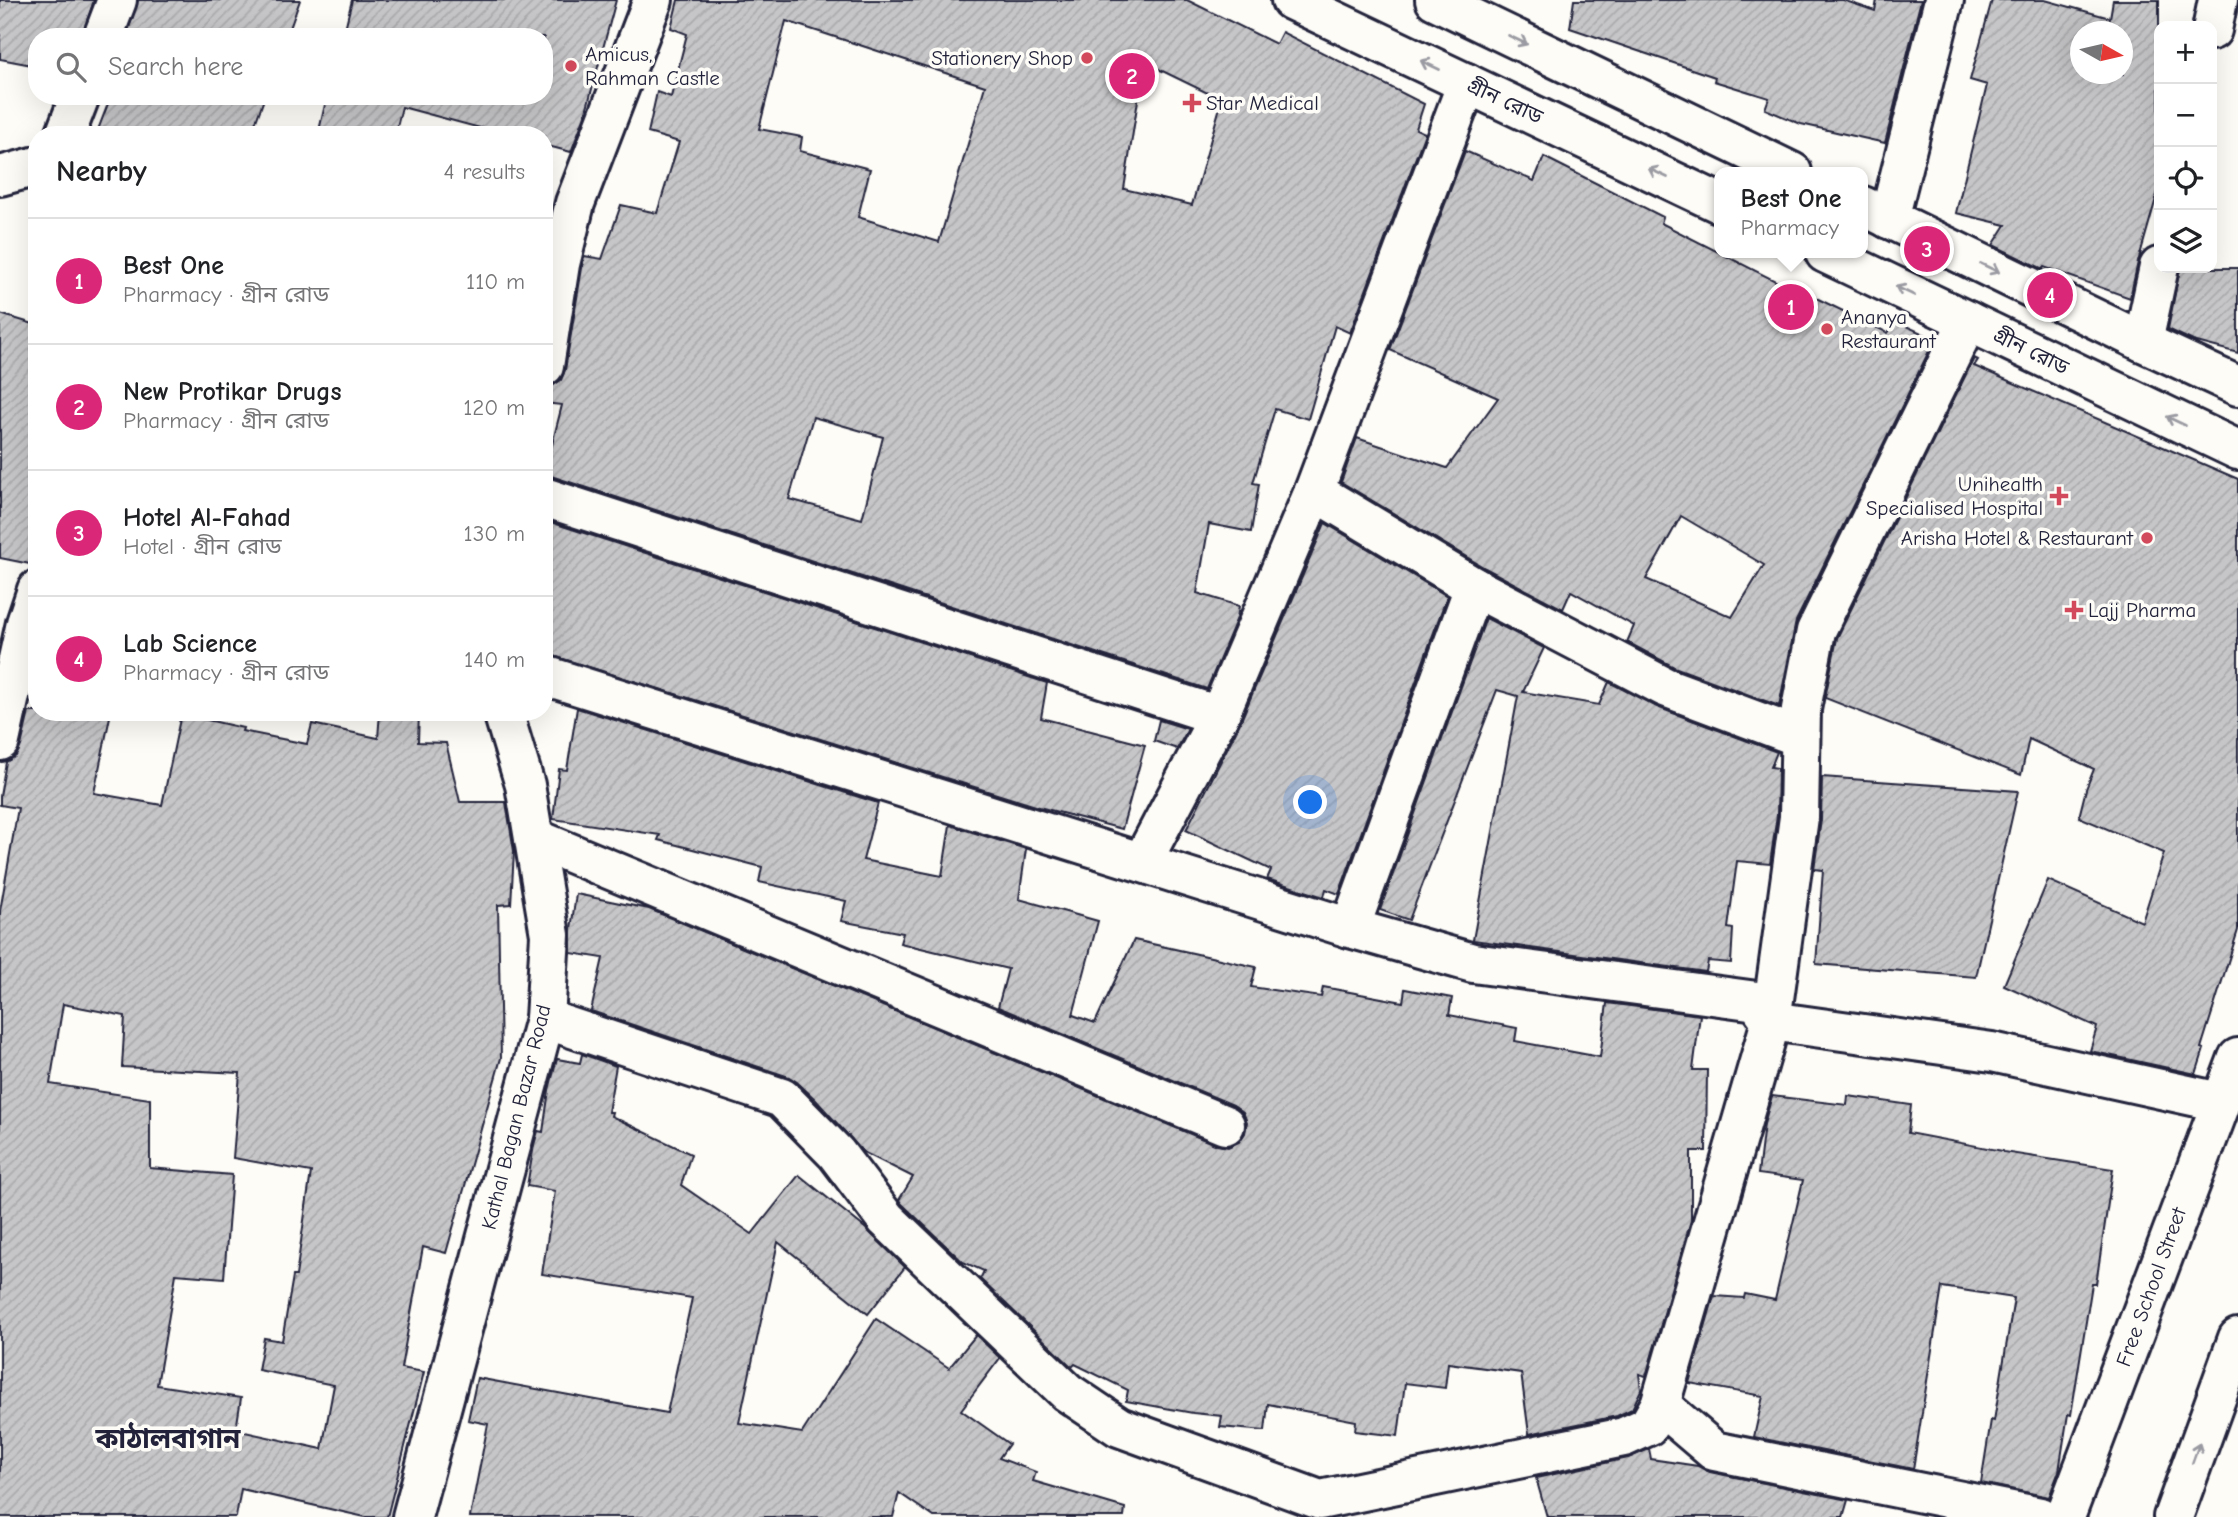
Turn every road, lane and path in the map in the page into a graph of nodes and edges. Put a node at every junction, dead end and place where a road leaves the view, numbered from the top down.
1 (117, 0) edge
2 (653, 0) edge
3 (1291, 0) edge
4 (1435, 0) edge
5 (1944, 0) edge
6 (2218, 0) edge
7 (2214, 21) edge
8 (106, 28) edge
9 (1467, 83) junction
10 (77, 105) edge
11 (68, 126) edge
12 (1782, 167) edge
13 (28, 168) edge
14 (0, 176) edge
15 (1714, 200) edge
16 (1876, 212) edge
17 (1836, 258) edge
18 (2158, 273) edge
19 (553, 309) edge
20 (1968, 321) junction
21 (2143, 342) junction
22 (2238, 386) edge
23 (2238, 450) edge
24 (1314, 491) junction
25 (553, 500) edge
26 (1474, 587) junction
27 (28, 617) edge
28 (553, 678) edge
29 (1219, 716) junction
30 (506, 721) edge
31 (1799, 737) junction
32 (0, 741) edge
33 (534, 838) junction
34 (1142, 862) junction
35 (1350, 928) junction
36 (545, 1019) junction
37 (1772, 1021) junction
38 (2238, 1058) edge
39 (2220, 1102) junction
40 (1224, 1125) dead end
41 (2238, 1338) edge
42 (1660, 1405) junction
43 (1319, 1509) edge
44 (412, 1517) edge
45 (2041, 1517) edge
46 (2065, 1517) edge
47 (2173, 1517) edge

1 - 8 street
2 - 19 street
9 -> 3 street, গ্রীন রোড
4 -> 12 street
5 - 16 street
6 - 7 street
15 -> 9 street, গ্রীন রোড
9 - 24 street
10 - 11 street
13 - 14 street
16 -> 21 street
20 -> 17 street, গ্রীন রোড
18 - 21 street
23 -> 20 street, গ্রীন রোড
20 - 31 street
21 - 22 street
24 - 26 street
24 - 29 street
25 - 29 street
26 - 31 street
26 - 35 street
27 - 32 street
28 - 34 street
29 - 34 street
30 - 33 street, Kathal Bagan Bazar Road
31 - 37 street
33 - 36 street, Kathal Bagan Bazar Road
33 - 40 street
34 - 35 street
35 - 37 street
36 - 43 street
36 - 44 street, Kathal Bagan Bazar Road
37 - 39 street
37 - 42 street
38 - 39 street, Free School Street
39 - 46 street, Free School Street
47 -> 41 street
42 - 43 street
42 - 45 street

